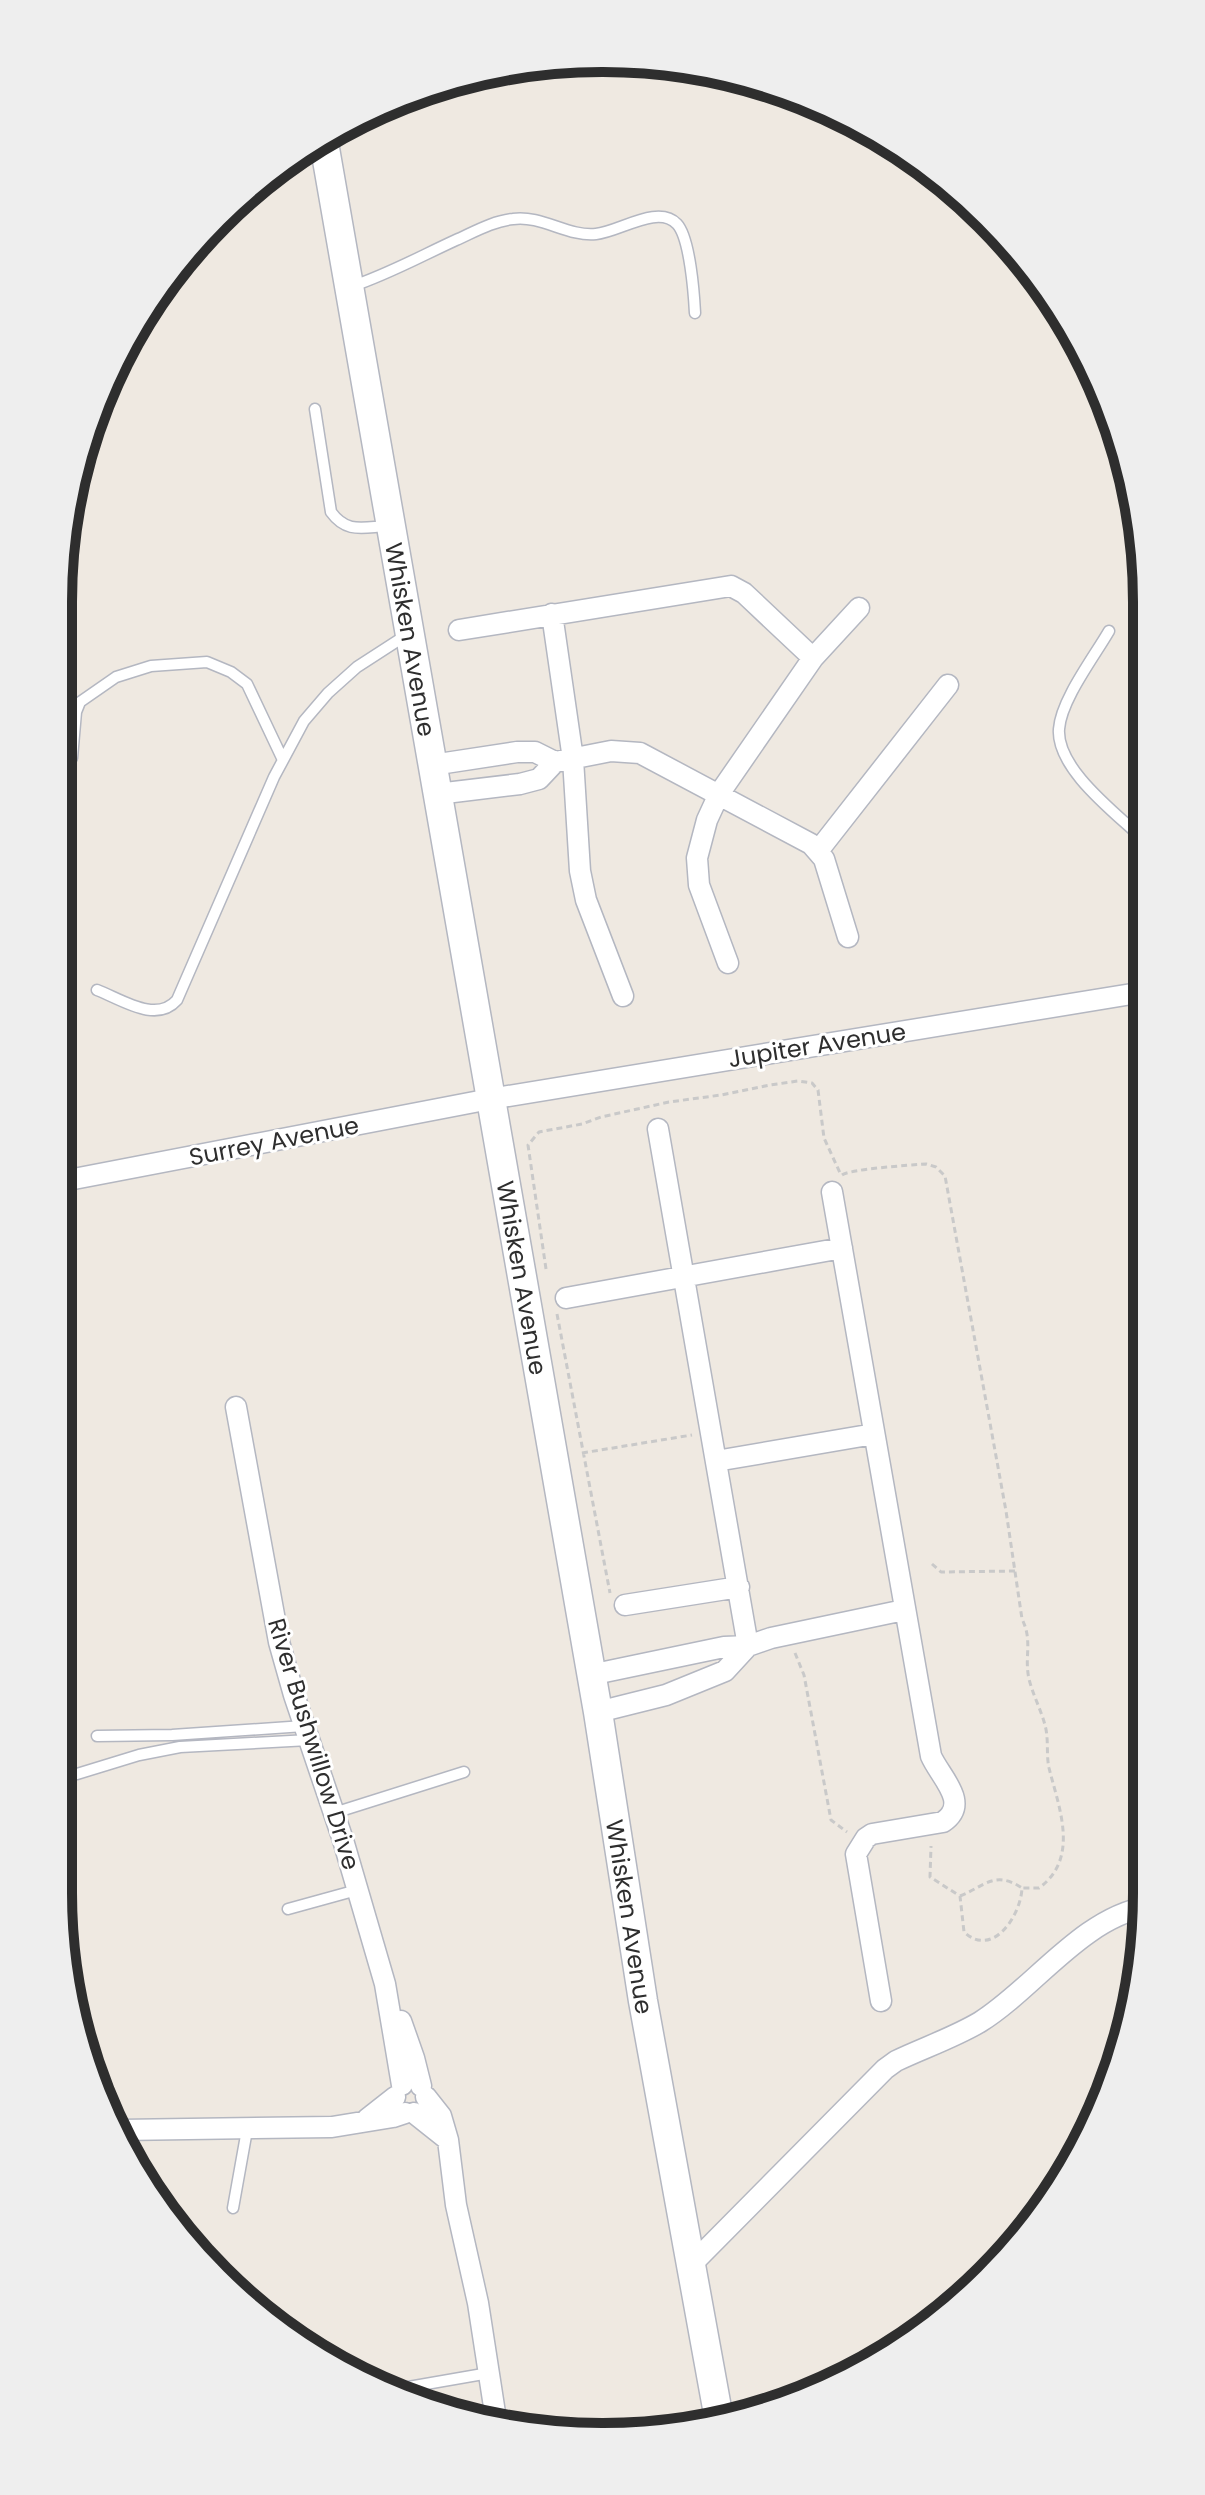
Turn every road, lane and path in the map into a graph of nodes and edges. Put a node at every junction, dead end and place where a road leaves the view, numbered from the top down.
1 (325, 150) edge
2 (348, 288) junction
3 (695, 313) dead end
4 (315, 409) dead end
5 (390, 526) junction
6 (859, 608) dead end
7 (552, 614) junction
8 (459, 630) dead end
9 (1109, 631) dead end
10 (410, 633) junction
11 (813, 658) junction
12 (948, 685) dead end
13 (486, 757) junction
14 (72, 758) dead end
15 (283, 760) junction
16 (564, 761) junction
17 (432, 765) junction
18 (488, 788) junction
19 (437, 794) junction
20 (719, 794) junction
21 (1133, 829) edge
22 (818, 851) junction
23 (848, 937) dead end
24 (728, 963) dead end
25 (97, 990) dead end
26 (1133, 994) edge
27 (623, 996) dead end
28 (490, 1099) junction
29 (658, 1129) dead end
30 (72, 1179) edge
31 (837, 1184) junction
32 (842, 1248) junction
33 (547, 1275) dead end
34 (683, 1276) junction
35 (560, 1304) joint
36 (236, 1407) dead end
37 (711, 1432) junction
38 (874, 1434) junction
39 (582, 1453) junction
40 (716, 1461) junction
41 (932, 1564) dead end
42 (1015, 1571) junction
43 (739, 1587) junction
44 (625, 1605) joint
45 (904, 1610) junction
46 (792, 1633) junction
47 (748, 1646) junction
48 (590, 1675) junction
49 (598, 1712) junction
50 (307, 1733) junction
51 (97, 1736) dead end
52 (464, 1772) dead end
53 (77, 1774) dead end
54 (334, 1813) junction
55 (928, 1826) junction
56 (866, 1838) junction
57 (1022, 1888) junction
58 (357, 1890) junction
59 (960, 1896) junction
60 (288, 1909) dead end
61 (1132, 1911) edge
62 (881, 2001) dead end
63 (410, 2099) junction
64 (129, 2130) edge
65 (247, 2130) junction
66 (233, 2208) dead end
67 (692, 2264) junction
68 (489, 2373) junction
69 (410, 2387) edge
70 (717, 2410) edge
71 (495, 2412) edge

1 - 2 street, Whisken Avenue
2 - 3 lane
2 - 5 street, Whisken Avenue
4 - 5 lane
5 - 10 street, Whisken Avenue
6 - 11 street
7 - 8 street
7 - 11 street
7 - 16 street
9 - 21 lane
10 - 15 lane
10 - 17 street, Whisken Avenue
11 - 20 street
12 - 22 street
13 - 16 street
13 - 17 street
13 - 18 street
14 - 15 lane
15 - 25 lane
16 - 18 street
16 - 20 street
16 - 27 street
17 - 19 street, Whisken Avenue
18 - 19 street
19 - 28 street, Whisken Avenue
20 - 22 street
20 - 24 street
22 - 23 street
26 - 28 street, Jupiter Avenue
28 - 30 street, Surrey Avenue
28 - 48 street, Whisken Avenue
29 - 34 street
31 - 32 street
31 - 33 path
31 - 42 path
32 - 34 street
32 - 38 street
34 - 35 street
34 - 37 street
35 - 39 path
36 - 50 street, River Bushwillow Drive
37 - 39 path
37 - 40 street
38 - 40 street
38 - 45 street
39 - 44 path
40 - 43 street
41 - 42 path
42 - 57 path
43 - 44 street
43 - 47 street
45 - 46 street
45 - 55 street
46 - 47 street
46 - 56 path
47 - 48 street
47 - 49 street
48 - 49 street, Whisken Avenue
49 - 67 street, Whisken Avenue
50 - 51 lane
50 - 53 lane
50 - 54 street, River Bushwillow Drive
52 - 54 lane
54 - 58 street, River Bushwillow Drive
55 - 56 street
55 - 59 path
56 - 62 street
57 - 59 path
57 - 59 path
58 - 60 lane
58 - 63 street, River Bushwillow Drive
61 - 67 street
63 - 65 street
63 - 68 street
64 - 65 street
65 - 66 lane
67 - 70 street, Whisken Avenue
68 - 69 lane
68 - 71 street

